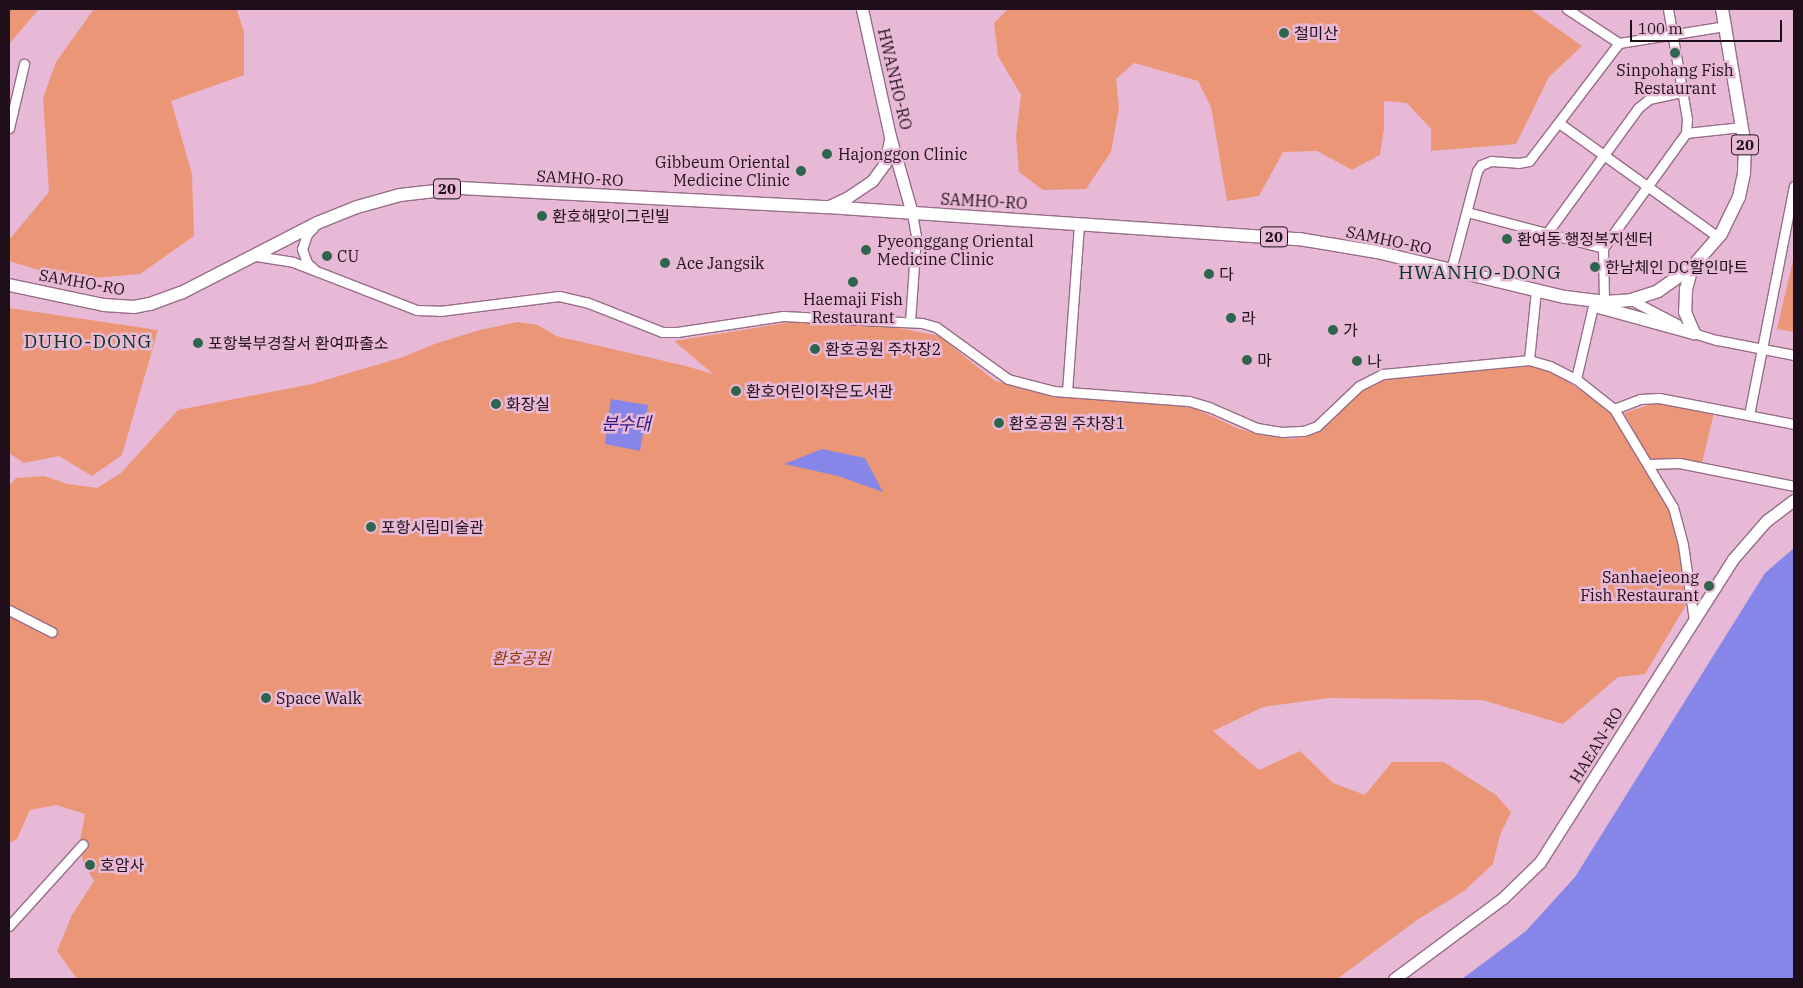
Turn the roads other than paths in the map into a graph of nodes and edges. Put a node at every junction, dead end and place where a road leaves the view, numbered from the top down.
1 (862, 9) edge
2 (1567, 9) edge
3 (1668, 9) edge
4 (1722, 9) edge
5 (1725, 26) junction
6 (1673, 35) junction
7 (1619, 43) junction
8 (24, 64) dead end
9 (1682, 92) junction
10 (1559, 123) junction
11 (1742, 127) junction
12 (9, 128) edge
13 (1686, 133) junction
14 (890, 136) junction
15 (1603, 157) junction
16 (1794, 186) edge
17 (1648, 188) junction
18 (827, 207) junction
19 (1467, 212) junction
20 (912, 213) junction
21 (317, 223) junction
22 (1079, 223) junction
23 (1547, 233) junction
24 (1718, 237) junction
25 (1603, 248) junction
26 (254, 256) junction
27 (1692, 267) junction
28 (315, 270) junction
29 (1451, 270) junction
30 (9, 285) edge
31 (1536, 290) junction
32 (1631, 300) junction
33 (1598, 304) junction
34 (910, 322) junction
35 (1694, 333) junction
36 (1762, 349) junction
37 (1794, 355) edge
38 (1529, 360) junction
39 (1576, 379) junction
40 (1067, 392) junction
41 (1614, 409) junction
42 (1748, 415) junction
43 (1794, 424) edge
44 (1648, 464) junction
45 (1794, 486) edge
46 (1794, 500) edge
47 (9, 610) edge
48 (1694, 620) junction
49 (52, 632) dead end
50 (83, 844) dead end
51 (9, 926) edge
52 (1394, 979) edge

1 - 14 street, HWANHO-RO
2 - 7 street
3 - 6 street
4 - 5 main road, 20
5 - 6 street
5 - 11 main road, 20
6 - 7 street
6 - 9 street
7 - 10 street
8 - 12 street
9 - 13 street
9 - 15 street
10 - 15 street
10 - 19 street
11 - 13 street
11 - 24 main road, 20
13 - 17 street
14 - 18 street
14 - 20 street, HWANHO-RO
15 - 17 street
15 - 23 street
16 - 36 street
17 - 24 street
17 - 25 street
18 - 20 main road, SAMHO-RO / 20
18 - 21 main road, SAMHO-RO / 20
19 - 23 street
19 - 29 street
20 - 22 main road, SAMHO-RO / 20
20 - 34 street
21 - 26 main road, SAMHO-RO / 20
21 - 28 street
22 - 29 main road, SAMHO-RO / 20
22 - 40 street
23 - 25 street
24 - 27 main road, 20
25 - 33 street
26 - 28 street
26 - 30 main road, SAMHO-RO / 20
27 - 32 main road, 20
27 - 35 main road
28 - 34 street
29 - 31 main road, SAMHO-RO / 20
31 - 33 main road, SAMHO-RO
31 - 38 street
32 - 33 main road, 20
32 - 35 street
33 - 35 main road, SAMHO-RO
33 - 39 street
34 - 40 street
35 - 36 street
36 - 37 street
36 - 42 street
38 - 39 street
38 - 40 street
39 - 41 street
41 - 42 street
41 - 44 street
42 - 43 street
44 - 45 street
44 - 48 street
46 - 48 street, HAEAN-RO
47 - 49 street
48 - 52 street, HAEAN-RO
50 - 51 street

